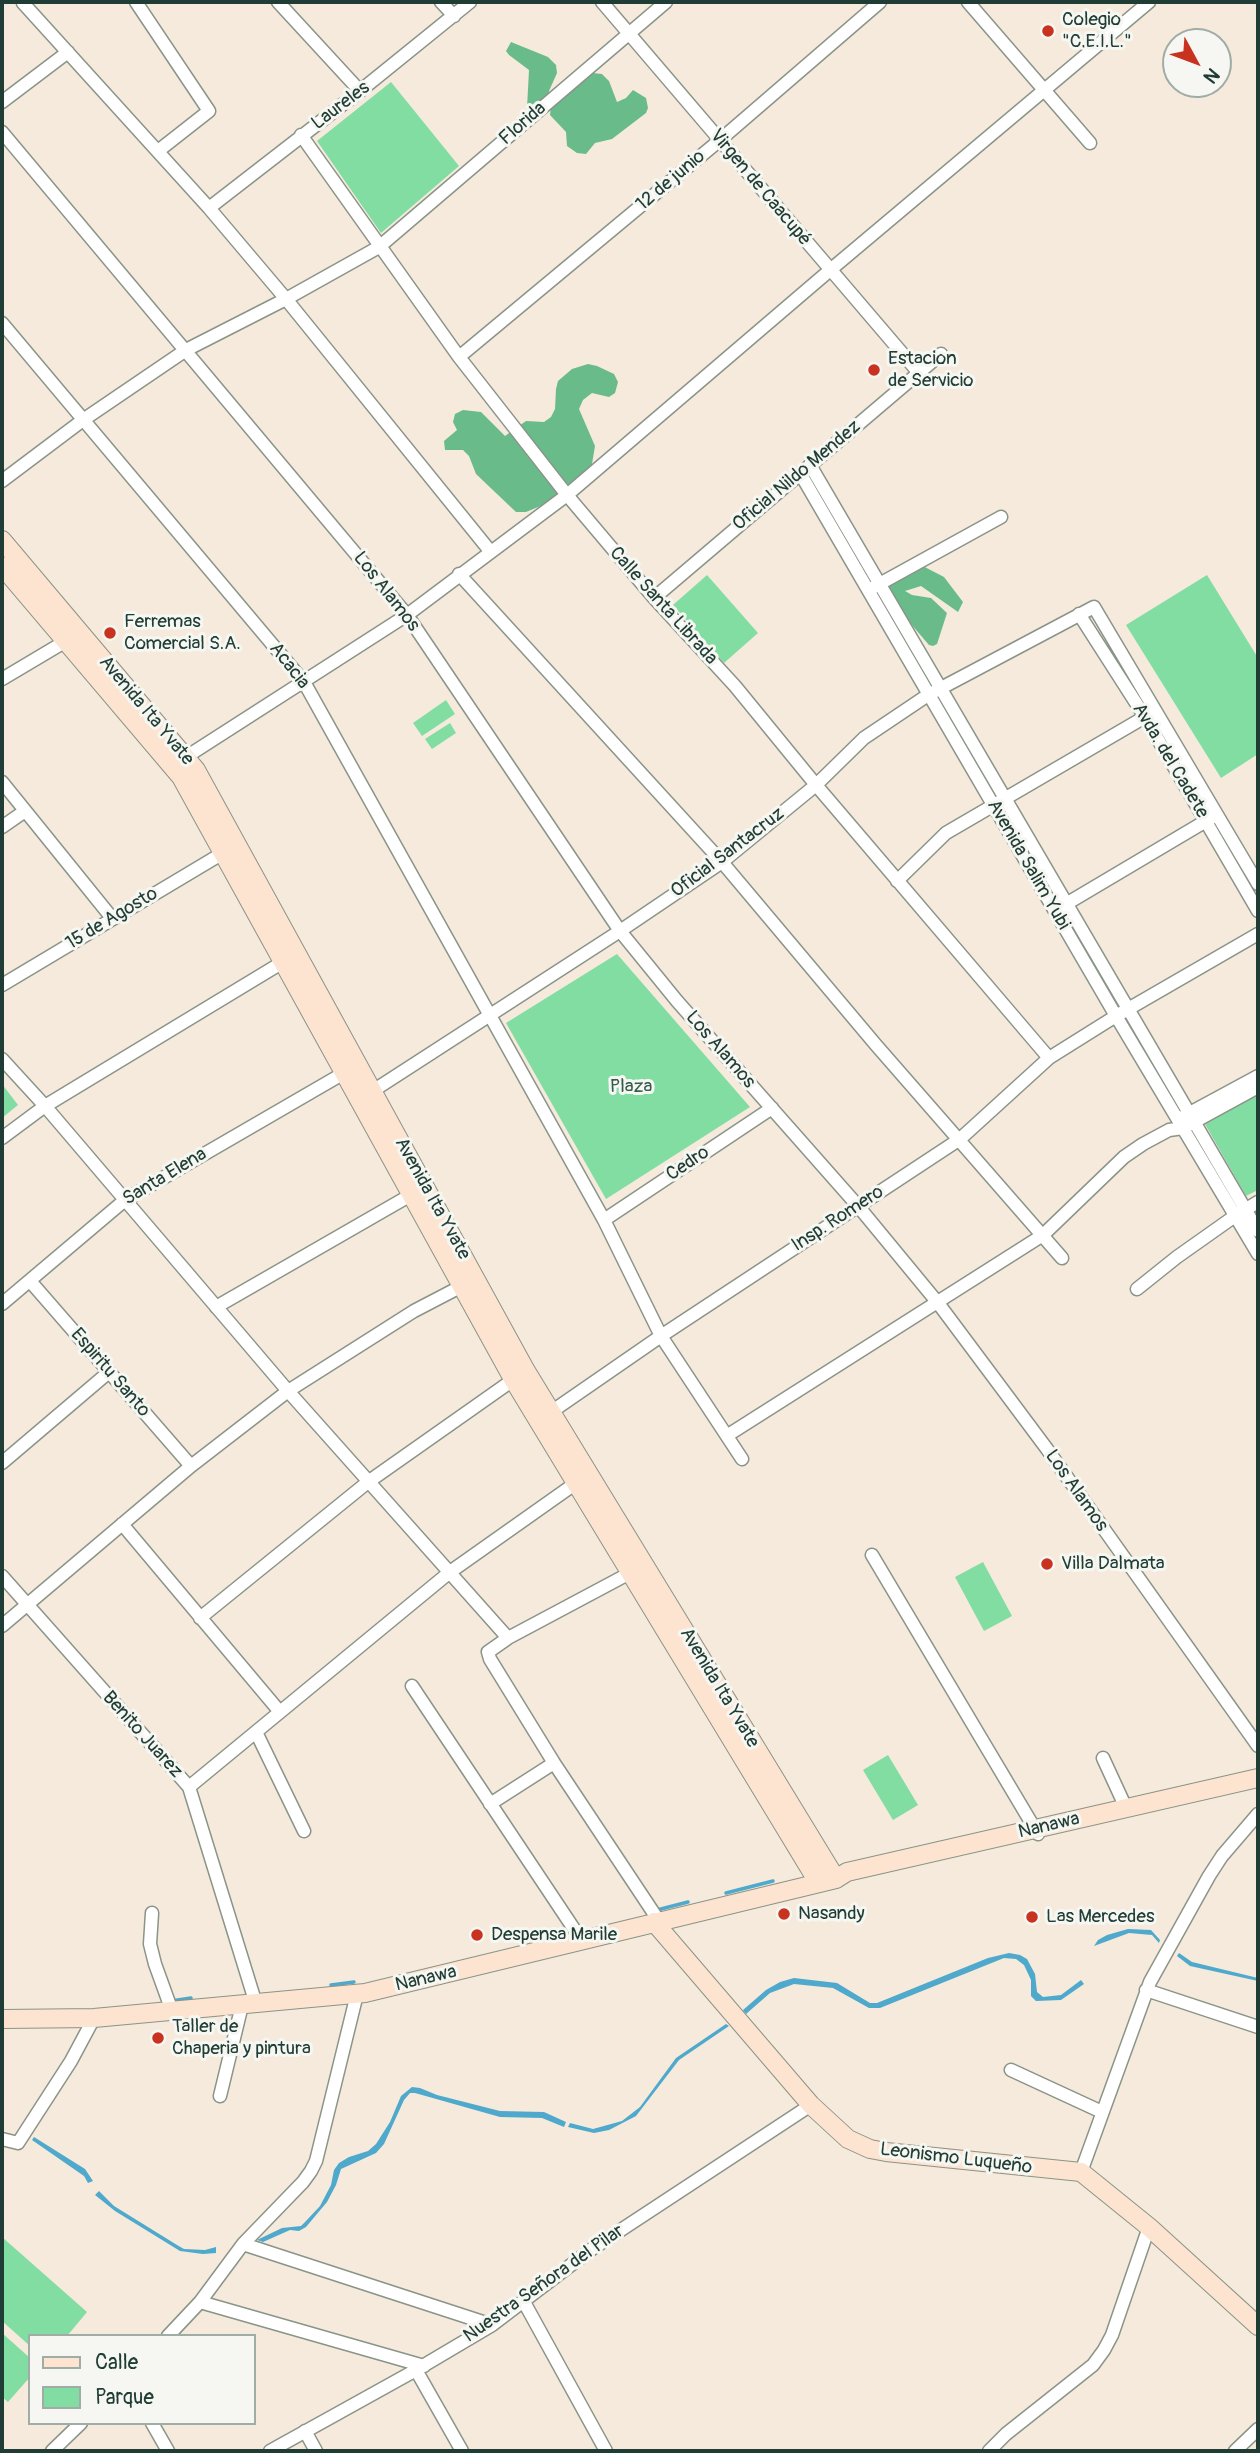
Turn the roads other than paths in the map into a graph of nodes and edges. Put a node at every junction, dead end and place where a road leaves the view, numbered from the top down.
1 (25, 2) edge
2 (136, 2) edge
3 (278, 2) edge
4 (441, 2) edge
5 (470, 2) edge
6 (602, 2) edge
7 (666, 2) edge
8 (880, 2) edge
9 (968, 2) edge
10 (1149, 2) edge
11 (454, 16) junction
12 (629, 34) junction
13 (68, 52) junction
14 (1044, 90) junction
15 (360, 91) junction
16 (2, 102) edge
17 (2, 132) edge
18 (301, 135) junction
19 (720, 139) junction
20 (1090, 143) dead end
21 (158, 151) junction
22 (209, 208) junction
23 (379, 247) junction
24 (829, 271) junction
25 (286, 299) junction
26 (2, 323) edge
27 (186, 350) junction
28 (941, 354) dead end
29 (459, 357) junction
30 (919, 373) junction
31 (83, 420) junction
32 (805, 469) junction
33 (2, 481) edge
34 (567, 495) junction
35 (1001, 517) dead end
36 (2, 540) edge
37 (489, 551) junction
38 (2, 566) edge
39 (459, 574) junction
40 (880, 584) junction
41 (867, 591) junction
42 (654, 598) junction
43 (1079, 614) junction
44 (407, 615) junction
45 (73, 637) junction
46 (2, 678) edge
47 (304, 682) junction
48 (941, 688) junction
49 (928, 695) junction
50 (1150, 714) junction
51 (186, 757) junction
52 (2, 782) edge
53 (816, 785) junction
54 (198, 791) junction
55 (999, 801) junction
56 (25, 811) junction
57 (1212, 818) junction
58 (2, 827) edge
59 (223, 853) junction
60 (722, 862) junction
61 (897, 881) junction
62 (1258, 884) edge
63 (1067, 903) junction
64 (1054, 910) junction
65 (1258, 911) edge
66 (112, 918) junction
67 (620, 931) junction
68 (1258, 934) edge
69 (283, 962) junction
70 (2, 985) edge
71 (315, 1003) junction
72 (1128, 1009) junction
73 (1116, 1016) junction
74 (489, 1017) junction
75 (1049, 1058) junction
76 (2, 1059) edge
77 (344, 1073) junction
78 (1258, 1076) edge
79 (1258, 1087) edge
80 (366, 1096) junction
81 (45, 1106) junction
82 (772, 1108) junction
83 (1193, 1117) junction
84 (1180, 1124) junction
85 (2, 1139) edge
86 (960, 1139) junction
87 (418, 1191) junction
88 (125, 1200) junction
89 (1258, 1202) edge
90 (858, 1206) junction
91 (1240, 1213) junction
92 (604, 1220) junction
93 (1258, 1231) edge
94 (1044, 1235) junction
95 (1258, 1254) edge
96 (1062, 1258) dead end
97 (30, 1281) junction
98 (461, 1286) junction
99 (1137, 1289) dead end
100 (938, 1303) junction
101 (2, 1304) edge
102 (216, 1307) junction
103 (661, 1336) junction
104 (109, 1372) junction
105 (519, 1375) junction
106 (288, 1391) junction
107 (551, 1412) junction
108 (728, 1435) junction
109 (742, 1459) dead end
110 (2, 1463) edge
111 (191, 1466) junction
112 (369, 1482) junction
113 (576, 1483) junction
114 (122, 1524) junction
115 (623, 1546) junction
116 (872, 1555) dead end
117 (450, 1572) junction
118 (630, 1573) junction
119 (2, 1576) edge
120 (27, 1605) junction
121 (200, 1618) junction
122 (2, 1626) edge
123 (508, 1638) junction
124 (412, 1686) dead end
125 (724, 1710) junction
126 (280, 1712) junction
127 (256, 1732) junction
128 (1258, 1746) edge
129 (1103, 1758) dead end
130 (554, 1763) junction
131 (1258, 1778) edge
132 (189, 1787) junction
133 (1258, 1787) edge
134 (490, 1804) junction
135 (1126, 1808) junction
136 (1258, 1814) edge
137 (304, 1831) dead end
138 (1037, 1833) junction
139 (838, 1878) junction
140 (818, 1882) junction
141 (152, 1913) dead end
142 (656, 1922) junction
143 (582, 1941) junction
144 (1146, 1990) junction
145 (357, 1994) junction
146 (249, 2004) junction
147 (172, 2011) junction
148 (94, 2018) junction
149 (2, 2020) edge
150 (1258, 2026) edge
151 (1011, 2070) dead end
152 (220, 2096) dead end
153 (811, 2105) junction
154 (1102, 2112) junction
155 (2, 2139) edge
156 (1081, 2172) junction
157 (1149, 2227) junction
158 (243, 2244) junction
159 (200, 2302) junction
160 (524, 2302) junction
161 (492, 2325) junction
162 (1258, 2326) edge
163 (171, 2334) edge
164 (420, 2368) junction
165 (79, 2425) edge
166 (153, 2425) edge
167 (1258, 2429) edge
168 (304, 2431) junction
169 (52, 2451) edge
170 (168, 2451) edge
171 (270, 2451) edge
172 (316, 2451) edge
173 (462, 2451) edge
174 (606, 2451) edge
175 (989, 2451) edge
176 (1235, 2451) edge

1 - 13 street
2 - 21 street
3 - 15 street
4 - 11 street
5 - 11 street, Laureles
6 - 12 street, Virgen de Caacupé
7 - 12 street, Florida
8 - 19 street, 12 de junio
9 - 14 street
10 - 14 street
11 - 15 street, Laureles
12 - 19 street, Virgen de Caacupé
12 - 23 street, Florida
13 - 16 street
13 - 21 street
14 - 20 street
14 - 24 street
15 - 18 street, Laureles
17 - 27 street, Los Alamos
18 - 22 street, Laureles
18 - 23 street, Calle Santa Librada
19 - 24 street, Virgen de Caacupé
19 - 29 street, 12 de junio
21 - 22 street
22 - 25 street
23 - 25 street, Florida
23 - 29 street, Calle Santa Librada
24 - 30 street, Virgen de Caacupé
24 - 34 street
25 - 27 street, Florida
25 - 37 street
26 - 31 street, Acacia
27 - 31 street, Florida
27 - 44 street, Los Alamos
28 - 30 street, Oficial Nildo Mendez
29 - 34 street, Calle Santa Librada
30 - 32 street, Oficial Nildo Mendez
31 - 33 street, Florida
31 - 47 street, Acacia
32 - 40 street, Avenida Salim Yubi
32 - 41 street, Avenida Salim Yubi
32 - 42 street, Oficial Nildo Mendez
34 - 37 street
34 - 42 street, Calle Santa Librada
35 - 40 street
36 - 45 street, Avenida Ita Yvate
37 - 39 street
38 - 45 street, Avenida Ita Yvate
39 - 44 street
39 - 60 street
40 - 41 street
40 - 48 street, Avenida Salim Yubi
41 - 49 street, Avenida Salim Yubi
42 - 53 street, Calle Santa Librada
43 - 48 street, Oficial Santacruz
43 - 50 street, Avda. del Cadete
43 - 50 street, Oficial Santacruz
44 - 47 street
44 - 67 street, Los Alamos
45 - 46 street
45 - 51 street, Avenida Ita Yvate
45 - 54 street, Avenida Ita Yvate
47 - 51 street
47 - 74 street, Acacia
48 - 49 street, Oficial Santacruz
48 - 55 street, Avenida Salim Yubi
49 - 53 street, Oficial Santacruz
49 - 55 street, Avenida Salim Yubi
50 - 55 street
50 - 57 street, Avda. del Cadete
51 - 54 street, Avenida Ita Yvate
52 - 56 street
53 - 60 street, Oficial Santacruz
53 - 61 street, Calle Santa Librada
54 - 59 street, Avenida Ita Yvate
54 - 71 street, Avenida Ita Yvate
55 - 61 street
55 - 63 street, Avenida Salim Yubi
55 - 64 street, Avenida Salim Yubi
56 - 58 street
56 - 66 street
57 - 62 street
57 - 63 street
57 - 65 street, Avda. del Cadete
59 - 66 street, 15 de Agosto
59 - 69 street, Avenida Ita Yvate
60 - 67 street, Oficial Santacruz
60 - 86 street
61 - 75 street, Calle Santa Librada
63 - 64 street
63 - 72 street, Avenida Salim Yubi
64 - 73 street, Avenida Salim Yubi
66 - 70 street, 15 de Agosto
67 - 74 street, Oficial Santacruz
67 - 82 street, Los Alamos
68 - 72 street, Insp. Romero
69 - 71 street, Avenida Ita Yvate
69 - 81 street
71 - 77 street, Avenida Ita Yvate
71 - 80 street, Avenida Ita Yvate
72 - 73 street, Insp. Romero
72 - 83 street, Avenida Salim Yubi
73 - 75 street, Insp. Romero
73 - 84 street, Avenida Salim Yubi
74 - 80 street, Oficial Santacruz
74 - 92 street, Acacia
75 - 86 street, Insp. Romero
76 - 81 street
77 - 80 street, Avenida Ita Yvate
77 - 88 street, Santa Elena
78 - 83 street
79 - 83 street
80 - 87 street, Avenida Ita Yvate
81 - 85 street
81 - 88 street
82 - 90 street, Los Alamos
82 - 92 street, Cedro
83 - 84 street
83 - 91 street, Avenida Salim Yubi
84 - 91 street, Avenida Salim Yubi
84 - 94 street
86 - 90 street, Insp. Romero
86 - 94 street
87 - 98 street, Avenida Ita Yvate
87 - 102 street
87 - 105 street, Avenida Ita Yvate
88 - 97 street, Santa Elena
88 - 102 street
89 - 91 street
90 - 100 street, Los Alamos
90 - 103 street, Insp. Romero
91 - 93 street, Avenida Salim Yubi
91 - 95 street, Avenida Salim Yubi
91 - 99 street
92 - 103 street, Acacia
94 - 96 street
94 - 100 street
97 - 101 street, Santa Elena
97 - 104 street, Espiritu Santo
98 - 105 street, Avenida Ita Yvate
98 - 106 street
100 - 108 street
100 - 128 street, Los Alamos
102 - 106 street
103 - 107 street, Insp. Romero
103 - 108 street, Acacia
104 - 110 street
104 - 111 street, Espiritu Santo
105 - 107 street, Avenida Ita Yvate
105 - 112 street
105 - 113 street, Avenida Ita Yvate
106 - 111 street
106 - 112 street
107 - 115 street, Avenida Ita Yvate
108 - 109 street, Acacia
111 - 114 street
112 - 117 street
112 - 121 street
113 - 115 street, Avenida Ita Yvate
113 - 117 street
114 - 120 street
114 - 121 street
115 - 118 street, Avenida Ita Yvate
115 - 125 street, Avenida Ita Yvate
116 - 138 street
117 - 123 street
117 - 126 street
118 - 123 street
118 - 125 street, Avenida Ita Yvate
119 - 120 street, Benito Juarez
120 - 122 street
120 - 132 street, Benito Juarez
121 - 126 street
123 - 130 street
124 - 134 street
125 - 139 street, Avenida Ita Yvate
125 - 140 street, Avenida Ita Yvate
126 - 127 street
127 - 132 street
127 - 137 street
129 - 135 street
130 - 134 street
130 - 142 street
131 - 135 street, Nanawa
132 - 146 street, Benito Juarez
133 - 138 street, Nanawa
134 - 143 street
135 - 138 street, Nanawa
136 - 144 street
138 - 139 street, Nanawa
139 - 140 street, Nanawa
140 - 142 street, Nanawa
141 - 147 street
142 - 143 street, Nanawa
142 - 153 street, Leonismo Luqueño
143 - 145 street, Nanawa
144 - 150 street
144 - 154 street
145 - 146 street, Nanawa
145 - 158 street
146 - 147 street, Nanawa
146 - 152 street
147 - 148 street, Nanawa
148 - 149 street, Nanawa
148 - 155 street
151 - 154 street
153 - 156 street, Leonismo Luqueño
153 - 160 street, Nuestra Señora del Pilar
154 - 156 street
156 - 157 street
157 - 162 street
157 - 175 street
158 - 159 street
158 - 161 street
159 - 163 street
159 - 164 street
160 - 161 street, Nuestra Señora del Pilar
160 - 174 street
161 - 164 street, Nuestra Señora del Pilar
164 - 168 street, Nuestra Señora del Pilar
164 - 173 street
165 - 169 street
166 - 170 street
167 - 176 street
168 - 171 street, Nuestra Señora del Pilar
168 - 172 street

